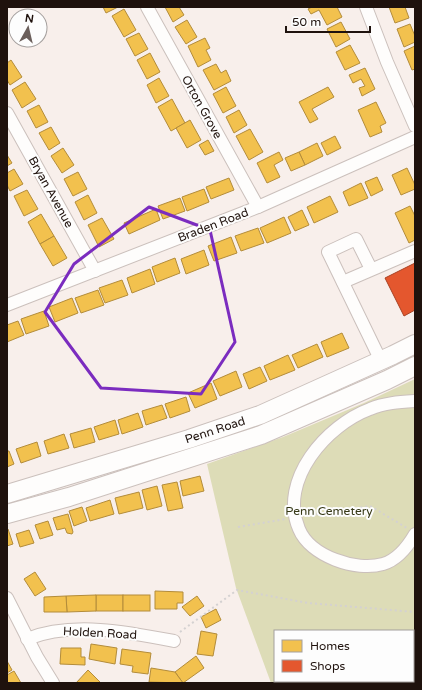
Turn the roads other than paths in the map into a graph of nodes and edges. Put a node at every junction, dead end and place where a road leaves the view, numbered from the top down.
1 (147, 7) edge
2 (366, 7) edge
3 (7, 113) edge
4 (415, 126) edge
5 (415, 137) edge
6 (258, 207) junction
7 (415, 250) edge
8 (371, 269) junction
9 (95, 270) junction
10 (343, 282) junction
11 (7, 305) edge
12 (415, 344) edge
13 (381, 361) junction
14 (415, 366) edge
15 (415, 401) edge
16 (7, 494) edge
17 (7, 514) edge
18 (412, 532) edge
19 (7, 598) edge
20 (28, 639) junction
21 (174, 641) road end
22 (53, 683) edge

1 - 6 street, Orton Grove
2 - 4 street
3 - 9 street, Bryan Avenue
5 - 6 street, Braden Road
6 - 9 street, Braden Road
7 - 8 street
8 - 10 street
8 - 10 street
9 - 11 street, Braden Road
10 - 13 street
12 - 13 highway, Penn Road
13 - 16 highway, Penn Road
14 - 17 highway, Penn Road
15 - 18 street
19 - 20 street
20 - 21 street, Holden Road
20 - 22 street

